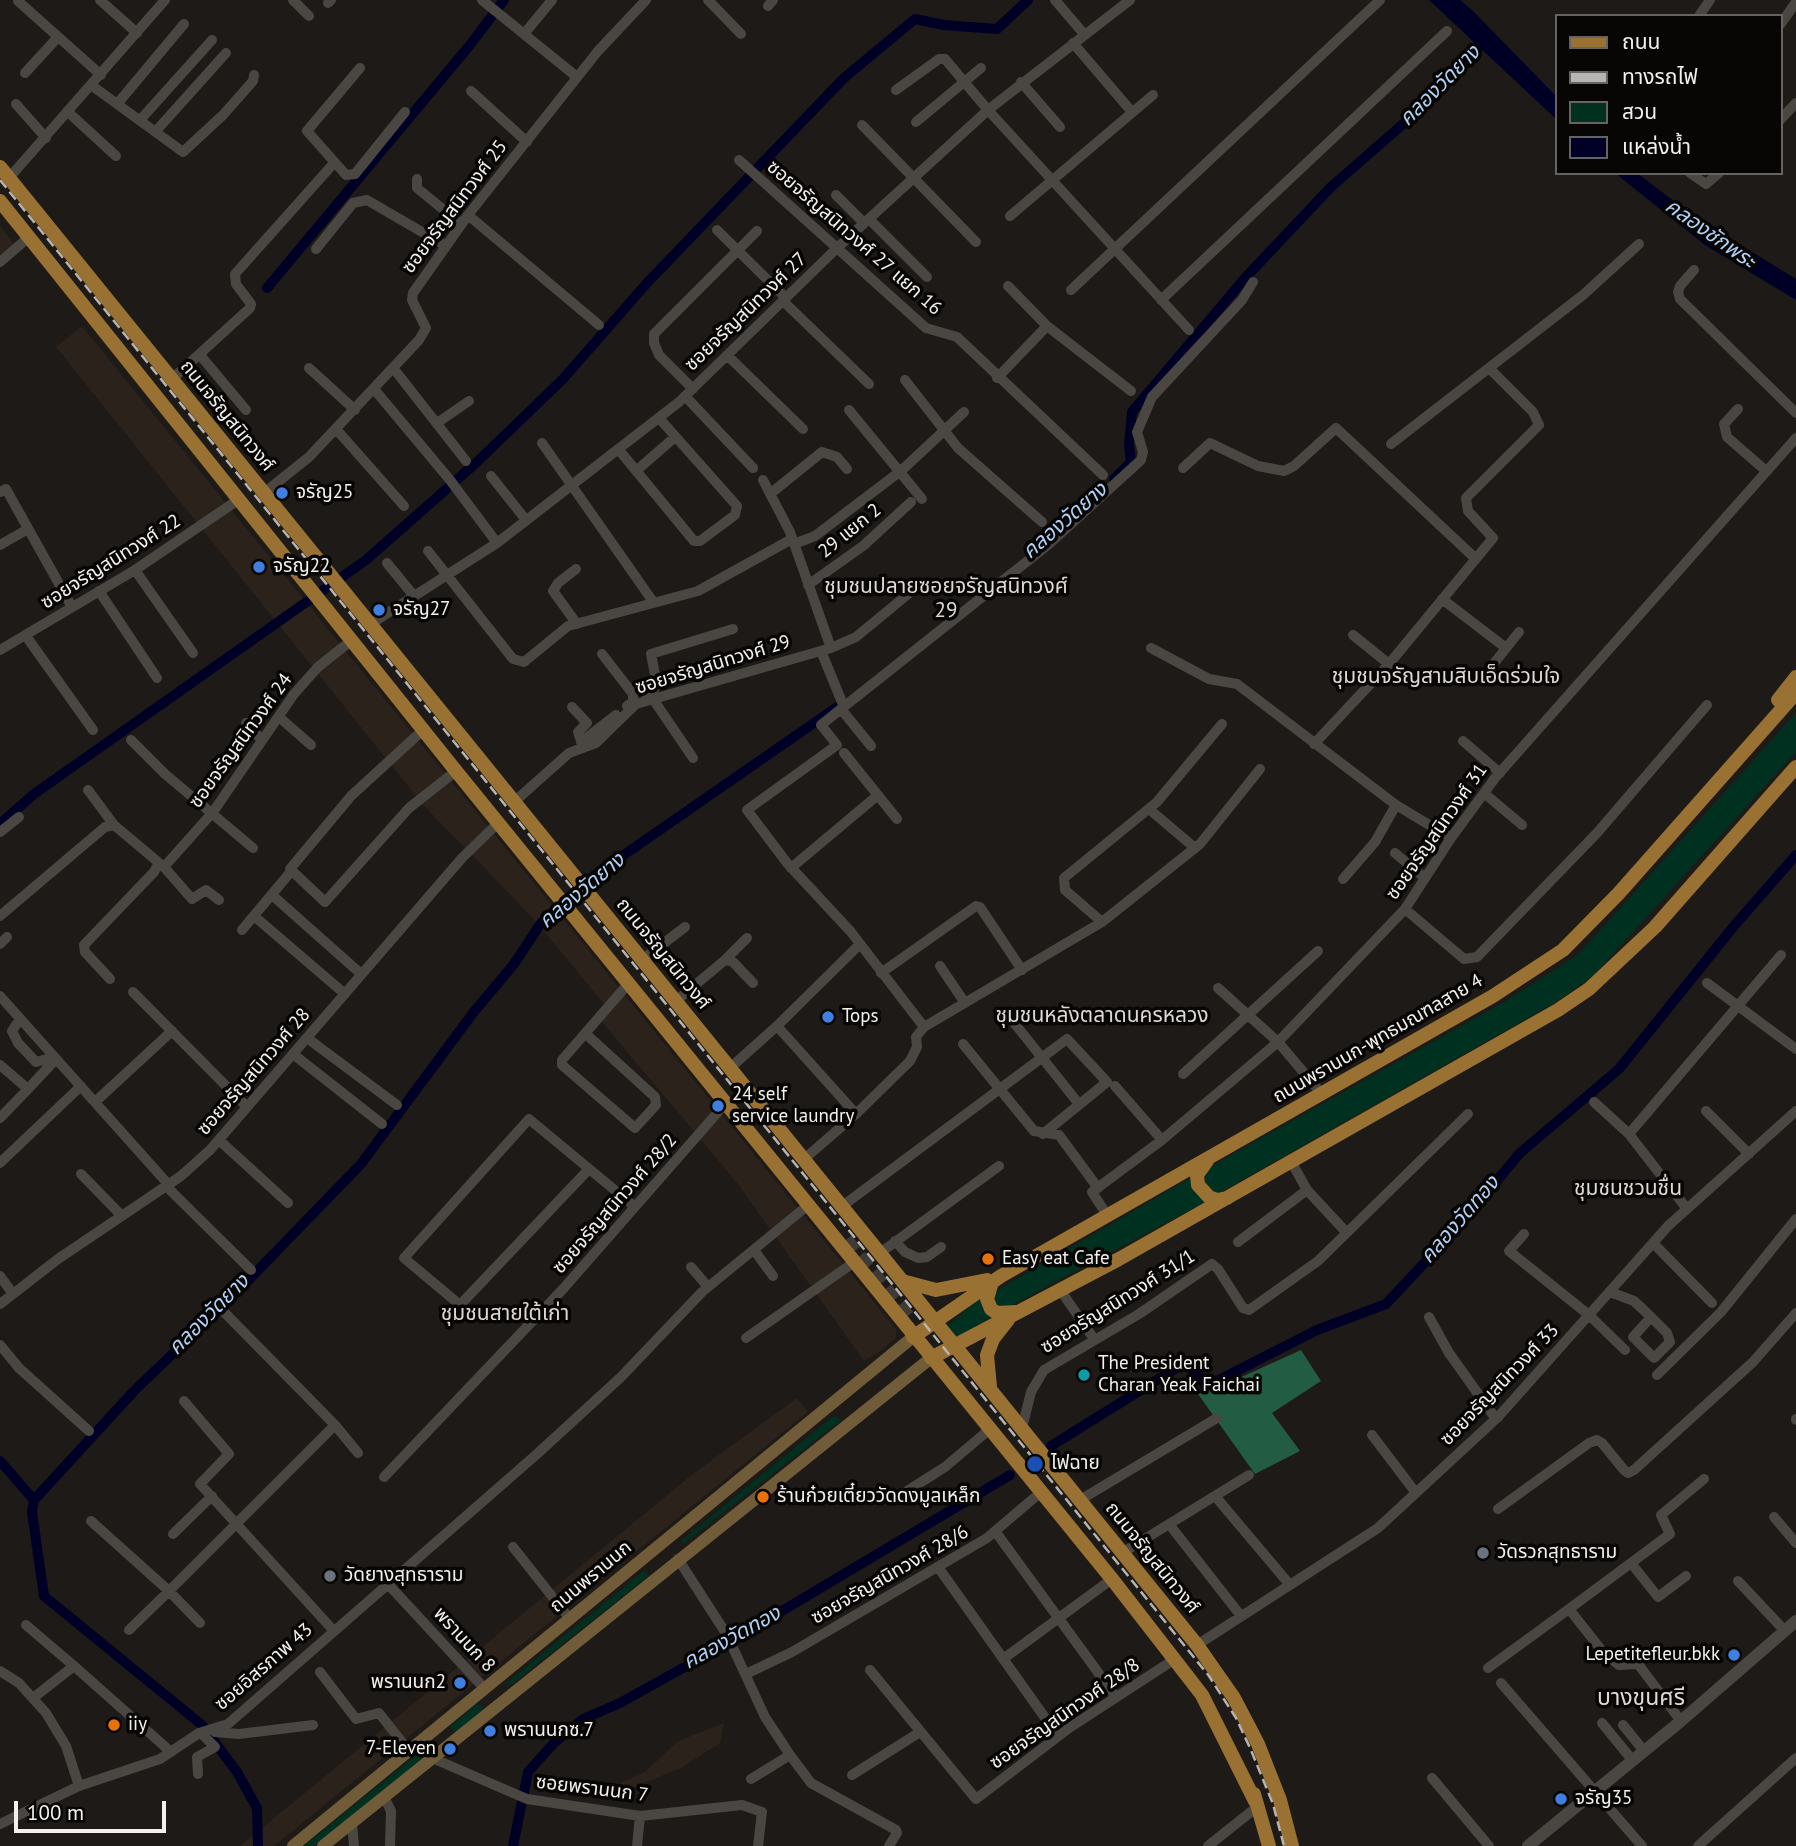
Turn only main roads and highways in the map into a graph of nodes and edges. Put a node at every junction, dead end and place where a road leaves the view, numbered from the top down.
1 (4, 177) edge
2 (0, 201) edge
3 (1796, 677) edge
4 (1796, 693) edge
5 (1796, 767) edge
6 (1725, 771) junction
7 (1796, 773) edge
8 (1762, 806) junction
9 (638, 956) junction
10 (615, 967) junction
11 (689, 1038) junction
12 (1212, 1155) junction
13 (1232, 1196) junction
14 (850, 1236) tunnel mouth
15 (875, 1248) junction
16 (852, 1260) junction
17 (995, 1280) junction
18 (902, 1281) junction
19 (1016, 1314) junction
20 (934, 1321) junction
21 (913, 1337) junction
22 (954, 1346) junction
23 (931, 1358) junction
24 (991, 1390) junction
25 (1003, 1405) junction
26 (986, 1425) junction
27 (1013, 1431) junction
28 (496, 1680) junction
29 (512, 1693) junction
30 (466, 1704) junction
31 (482, 1717) junction
32 (411, 1749) junction
33 (432, 1758) junction
34 (1273, 1780) junction
35 (1256, 1804) junction
36 (293, 1846) edge
37 (323, 1846) edge
38 (1269, 1846) edge
39 (1292, 1846) edge

1 - 9 main road, ถนนจรัญสนิทวงศ์
2 - 10 main road, ถนนจรัญสนิทวงศ์
3 - 6 main road
4 - 6 main road, ถนนพรานนก-พุทธมณฑลสาย 4
5 - 8 main road
6 - 12 main road, ถนนพรานนก-พุทธมณฑลสาย 4
7 - 8 main road
8 - 13 main road
9 - 11 main road
9 - 15 main road, ถนนจรัญสนิทวงศ์
10 - 11 main road
10 - 16 main road, ถนนจรัญสนิทวงศ์
11 - 14 main road, ถนนจรัญสนิทวงศ์
12 - 13 main road
12 - 17 main road, ถนนพรานนก-พุทธมณฑลสาย 4
13 - 19 main road
15 - 16 main road
15 - 18 main road, ถนนจรัญสนิทวงศ์
16 - 21 main road, ถนนจรัญสนิทวงศ์
17 - 18 main road
17 - 19 main road
17 - 20 main road, ถนนพรานนก-พุทธมณฑลสาย 4
18 - 20 main road, ถนนจรัญสนิทวงศ์
19 - 22 main road
19 - 24 main road
20 - 21 main road, ถนนพรานนก-พุทธมณฑลสาย 4
20 - 22 main road, ถนนจรัญสนิทวงศ์
21 - 23 main road, ถนนจรัญสนิทวงศ์
21 - 28 main road, ถนนพรานนก
22 - 23 main road
22 - 24 main road, ถนนจรัญสนิทวงศ์
23 - 26 main road, ถนนจรัญสนิทวงศ์
23 - 29 main road, ถนนพรานนก
24 - 25 main road, ถนนจรัญสนิทวงศ์
25 - 26 main road
25 - 27 main road, ถนนจรัญสนิทวงศ์
26 - 35 main road, ถนนจรัญสนิทวงศ์
27 - 34 main road, ถนนจรัญสนิทวงศ์
27 - 34 main road, ถนนจรัญสนิทวงศ์
27 - 35 main road, ถนนจรัญสนิทวงศ์
28 - 29 main road
28 - 30 main road, ถนนพรานนก
29 - 31 main road, ถนนพรานนก
30 - 31 main road
30 - 32 main road, ถนนพรานนก
31 - 33 main road, ถนนพรานนก
32 - 33 main road
32 - 36 main road, ถนนพรานนก
33 - 37 main road, ถนนพรานนก
34 - 39 main road, ถนนจรัญสนิทวงศ์
35 - 38 main road, ถนนจรัญสนิทวงศ์

